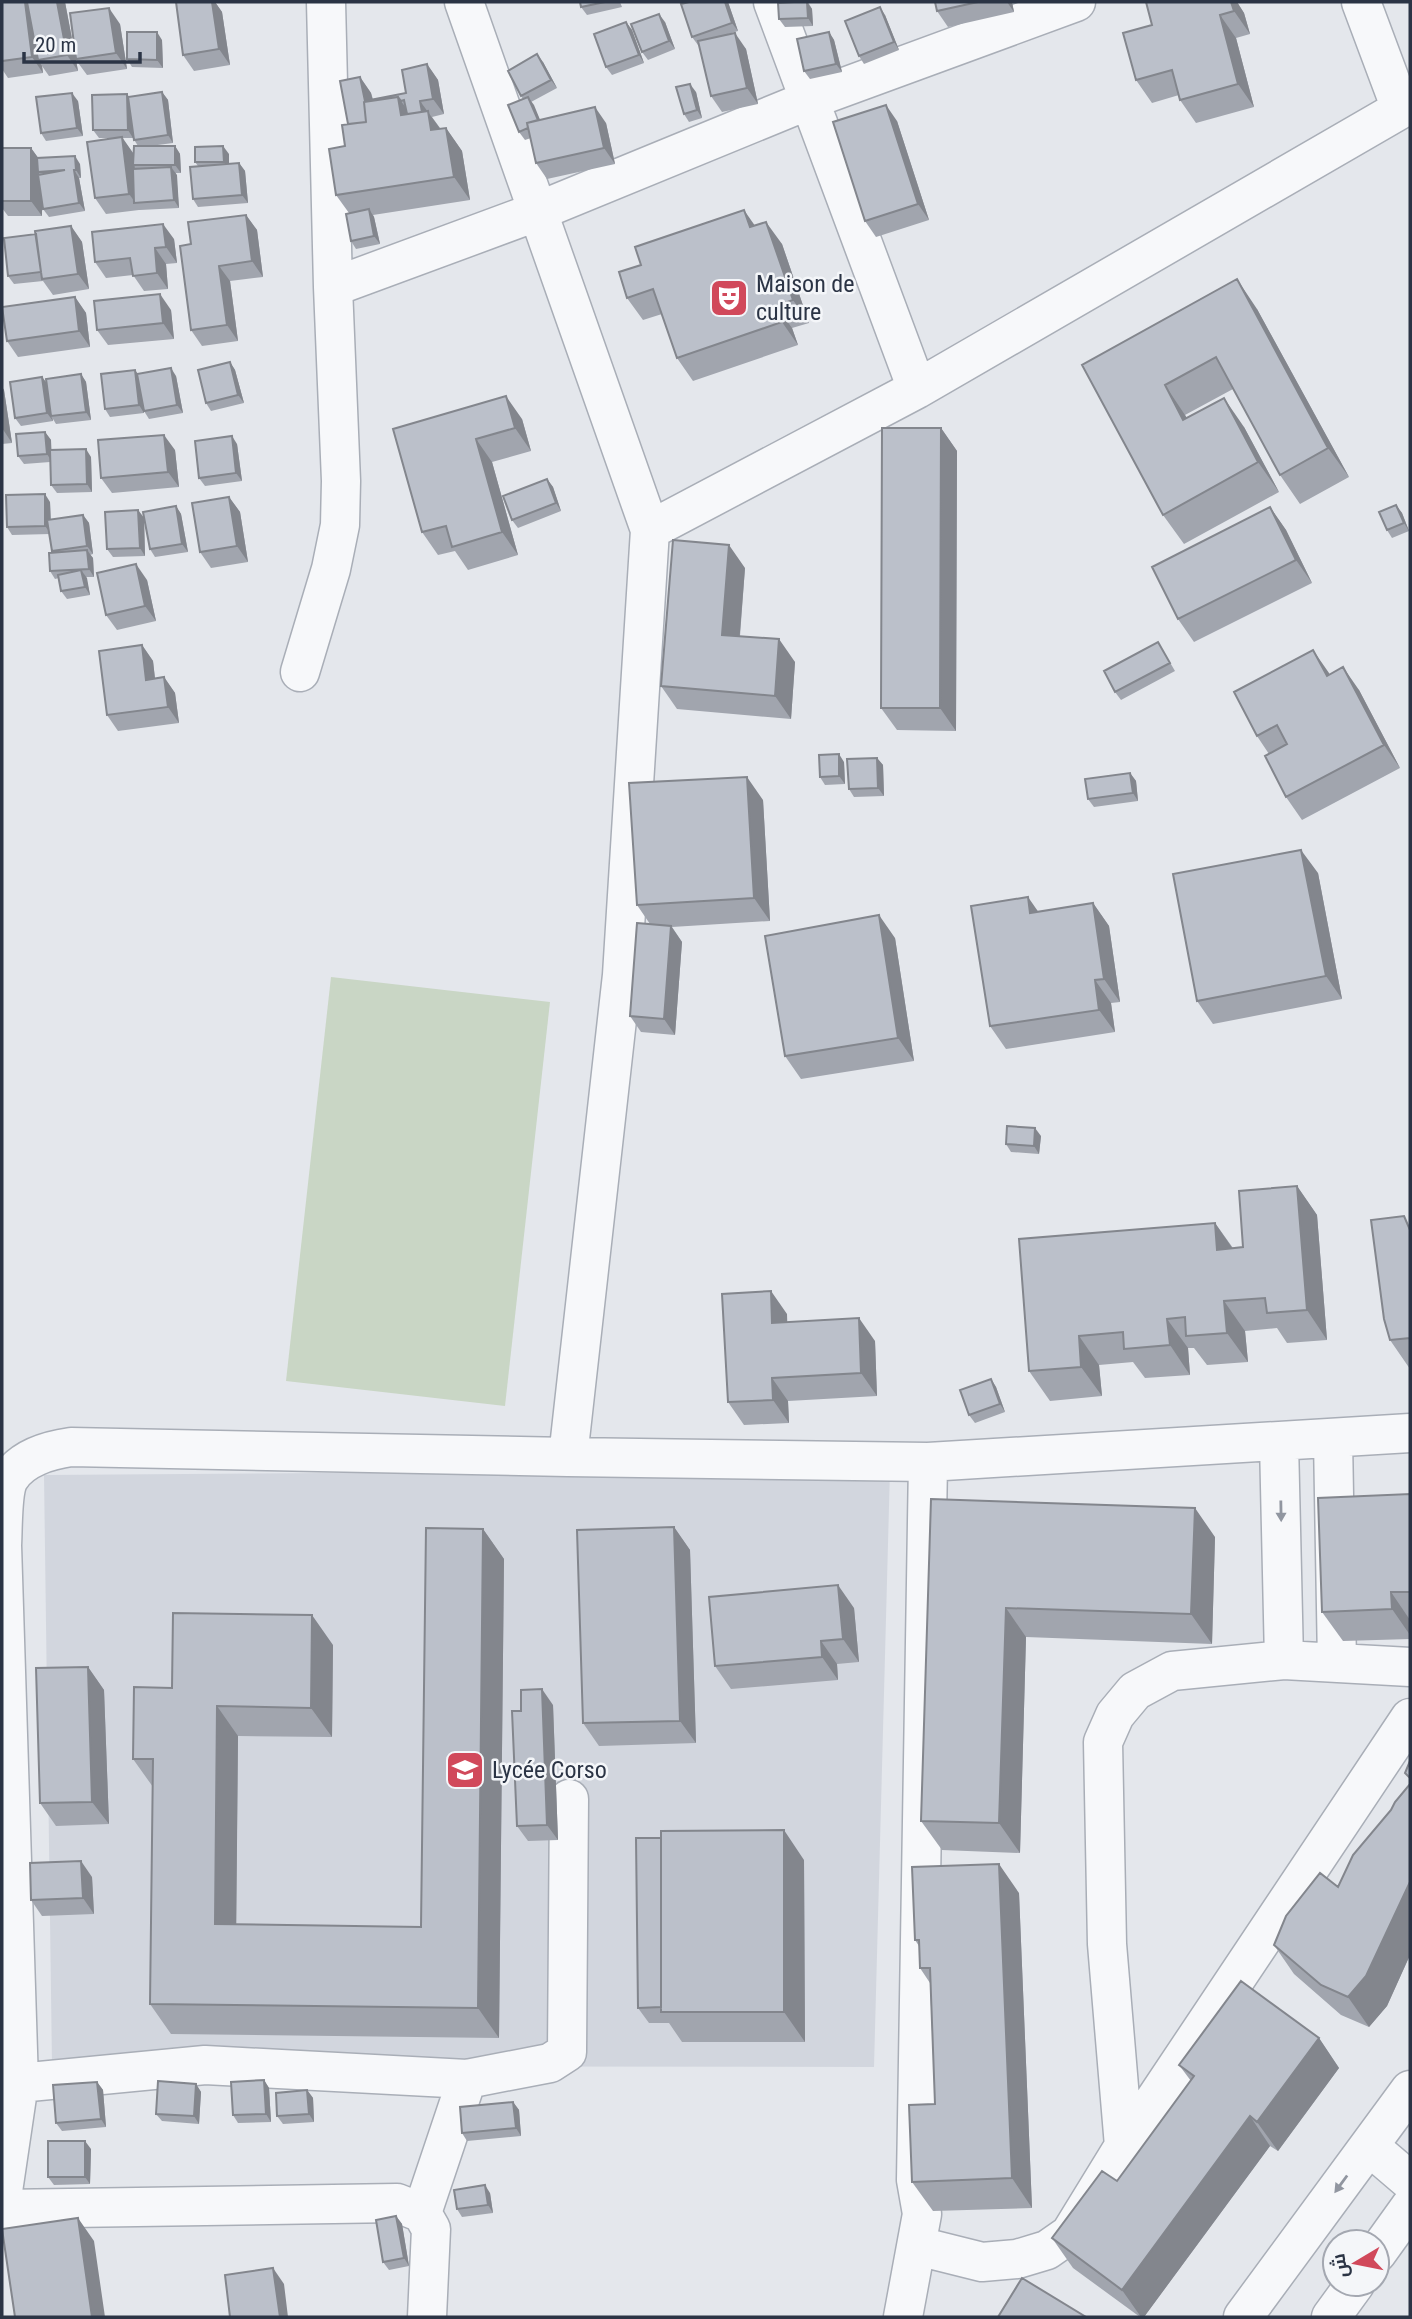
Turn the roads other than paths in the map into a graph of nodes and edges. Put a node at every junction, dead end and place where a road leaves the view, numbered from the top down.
1 (326, 2) edge
2 (464, 2) edge
3 (773, 2) edge
4 (1076, 2) edge
5 (1361, 2) edge
6 (809, 100) junction
7 (1406, 107) edge
8 (536, 212) junction
9 (333, 287) junction
10 (917, 389) junction
11 (650, 530) junction
12 (300, 672) dead end
13 (1410, 1433) edge
14 (1332, 1439) junction
15 (1279, 1442) junction
16 (568, 1457) junction
17 (928, 1462) junction
18 (1284, 1660) junction
19 (1337, 1662) junction
20 (1410, 1667) edge
21 (1410, 1718) edge
22 (569, 1799) dead end
23 (467, 2079) junction
24 (19, 2082) junction
25 (1410, 2090) edge
26 (1124, 2146) junction
27 (1369, 2146) junction
28 (1410, 2181) edge
29 (2, 2198) edge
30 (1410, 2207) edge
31 (2, 2209) edge
32 (422, 2213) junction
33 (1391, 2233) edge
34 (918, 2246) junction
35 (1345, 2298) edge
36 (427, 2317) edge
37 (903, 2317) edge
38 (1243, 2317) edge
39 (1331, 2317) edge

1 - 9 street
2 - 8 street
3 - 6 street
4 - 6 street
5 - 7 street
6 - 8 street
6 - 10 street
7 - 10 street
8 - 9 street
8 - 11 street
9 - 12 street
10 - 11 street
11 - 16 street
13 - 14 street
14 - 15 street
14 - 19 street
15 - 17 street
15 -> 18 street
16 - 17 street
16 - 24 street
17 - 34 street
18 - 19 street
18 - 26 street
19 - 20 street
21 - 26 street
22 - 23 street
23 - 24 street
23 - 32 street
24 - 29 street
25 - 27 street
26 - 34 street
27 - 28 street
27 -> 38 street
30 - 33 street
31 - 32 street
32 - 36 street
34 - 37 street
35 - 39 street

